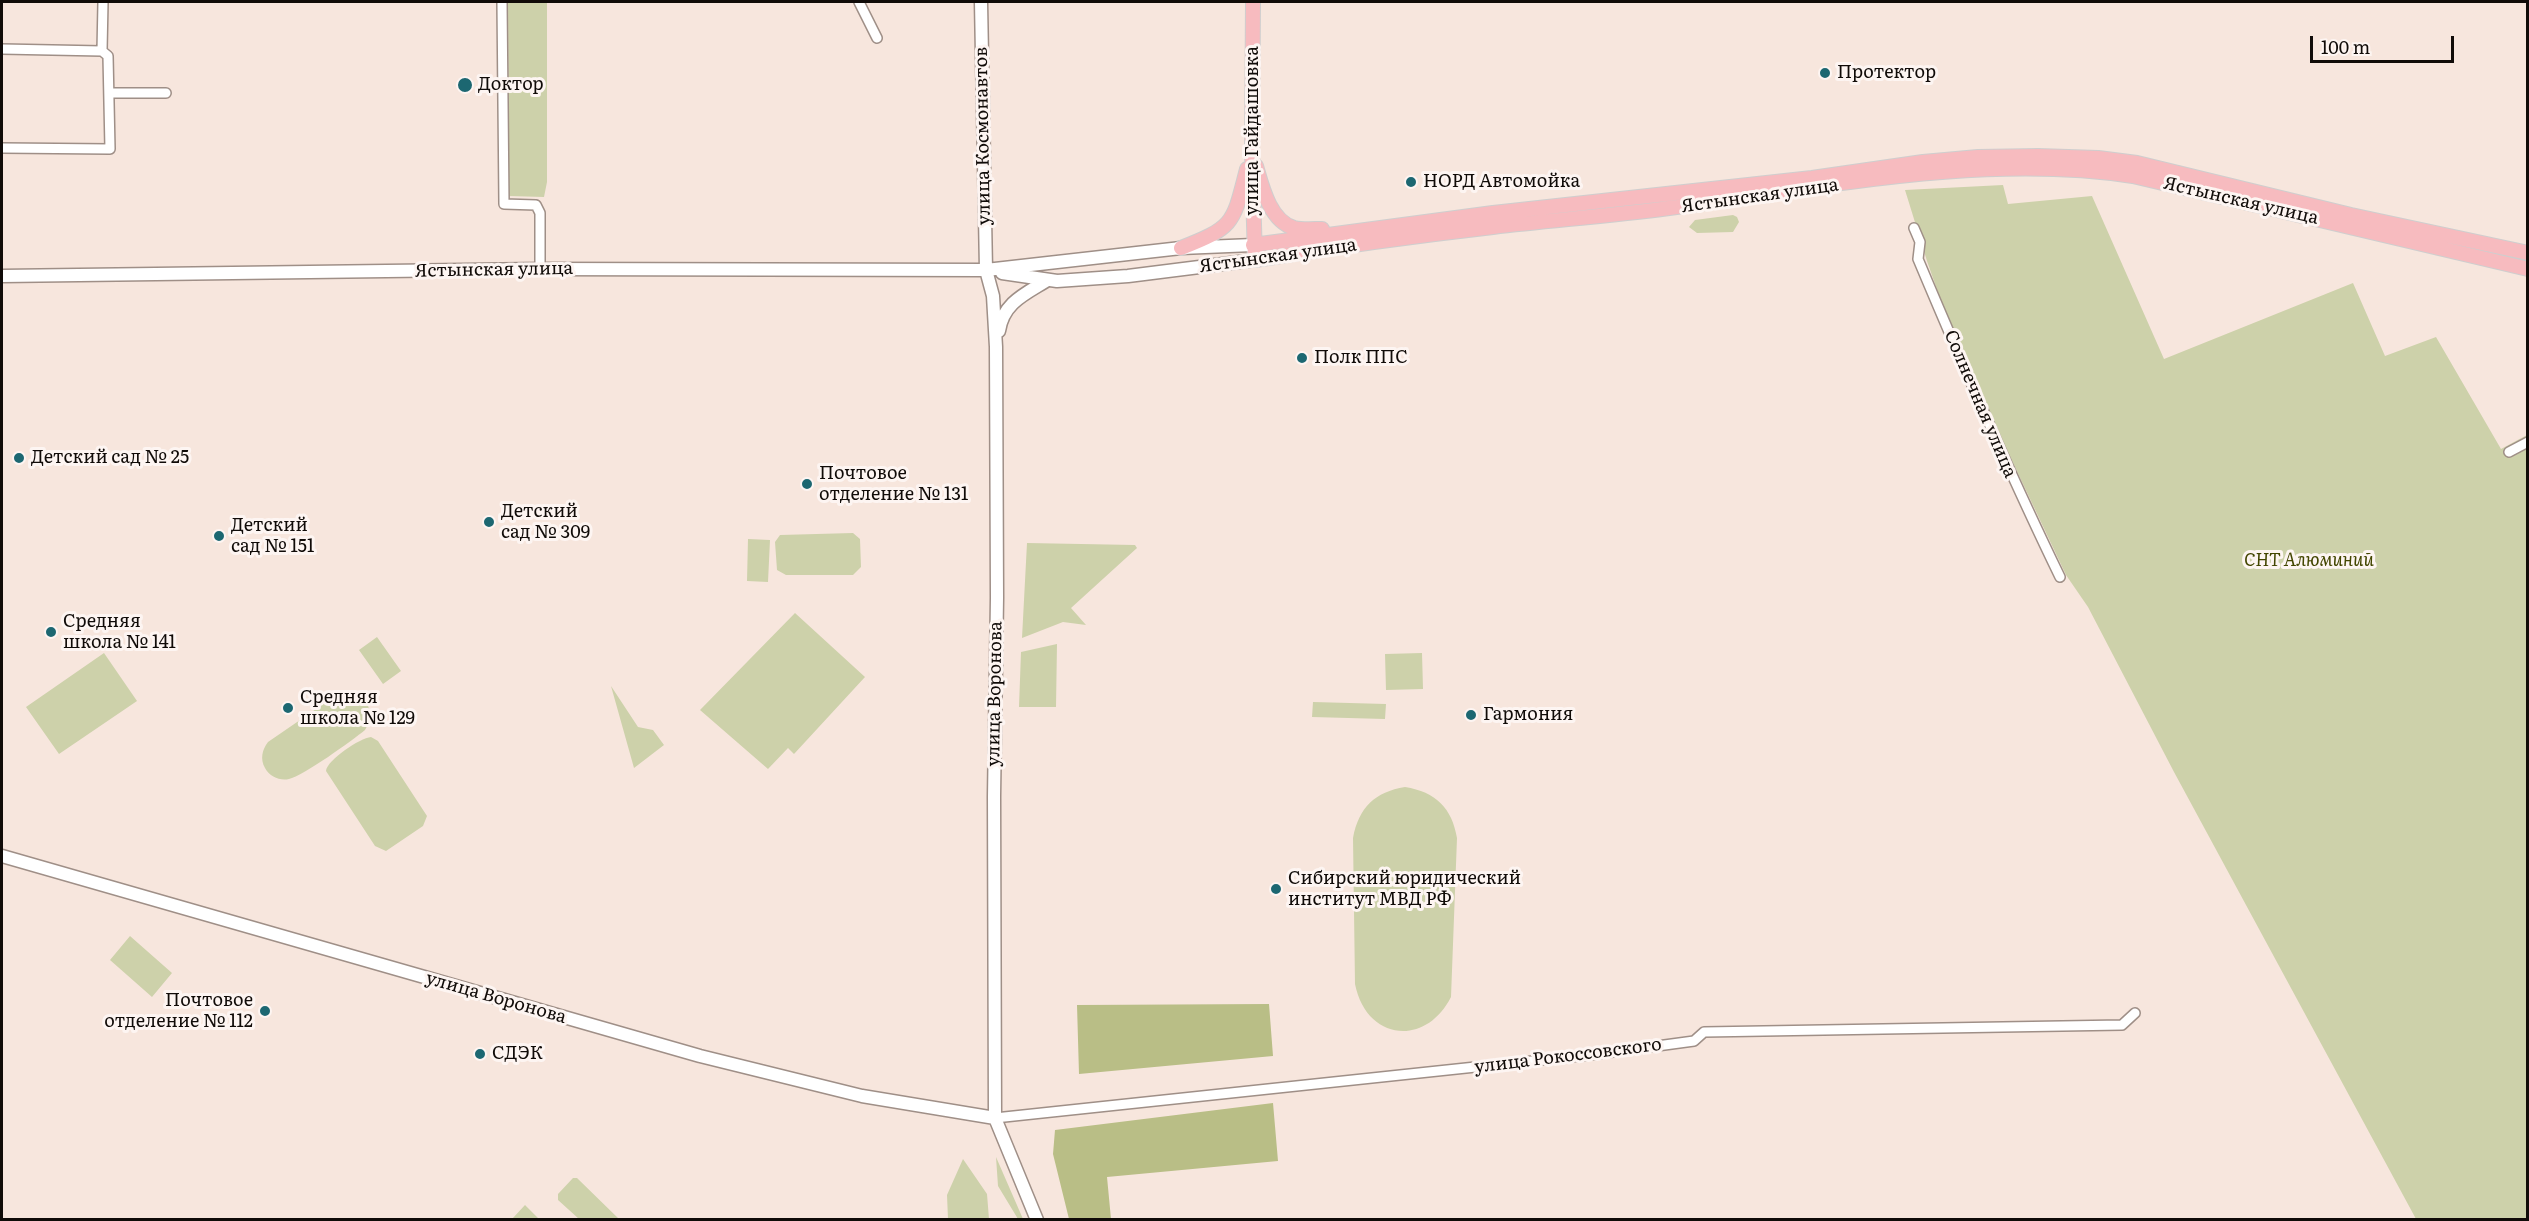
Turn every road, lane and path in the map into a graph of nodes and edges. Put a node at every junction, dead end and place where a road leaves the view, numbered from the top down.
1 (103, 2) edge
2 (502, 2) edge
3 (859, 2) edge
4 (981, 2) edge
5 (1253, 2) edge
6 (877, 38) dead end
7 (2, 49) edge
8 (102, 51) junction
9 (110, 93) junction
10 (166, 93) dead end
11 (2, 148) edge
12 (1252, 153) junction
13 (1914, 228) dead end
14 (1361, 230) junction
15 (1253, 245) junction
16 (1181, 248) junction
17 (2528, 253) edge
18 (1255, 260) junction
19 (540, 269) junction
20 (2528, 269) edge
21 (986, 270) junction
22 (2, 276) edge
23 (1046, 281) junction
24 (996, 347) junction
25 (2528, 442) edge
26 (2509, 452) dead end
27 (2060, 576) dead end
28 (2, 856) edge
29 (2135, 1013) dead end
30 (995, 1118) junction
31 (1037, 1220) edge

1 - 8 street
2 - 19 street
3 - 6 street
4 - 21 main road, улица Космонавтов
5 - 12 main road, улица Гайдашовка
7 - 8 street
8 - 9 street
9 - 10 street
9 - 11 street
12 - 14 main road
12 - 15 main road, улица Гайдашовка
12 - 16 main road
13 - 27 street, Солнечная улица
14 - 15 main road, Ястынская улица
14 - 17 main road, Ястынская улица
15 - 16 main road, Ястынская улица
15 - 18 main road, улица Гайдашовка
16 - 21 main road, Ястынская улица
18 - 20 main road, Ястынская улица
18 - 23 main road, Ястынская улица
19 - 21 main road, Ястынская улица
19 - 22 main road, Ястынская улица
21 - 23 main road, Ястынская улица
21 - 24 main road, улица Воронова
23 - 24 main road
24 - 30 main road, улица Воронова
25 - 26 street
28 - 30 main road, улица Воронова
29 - 30 street, улица Рокоссовского
30 - 31 main road, улица Воронова

